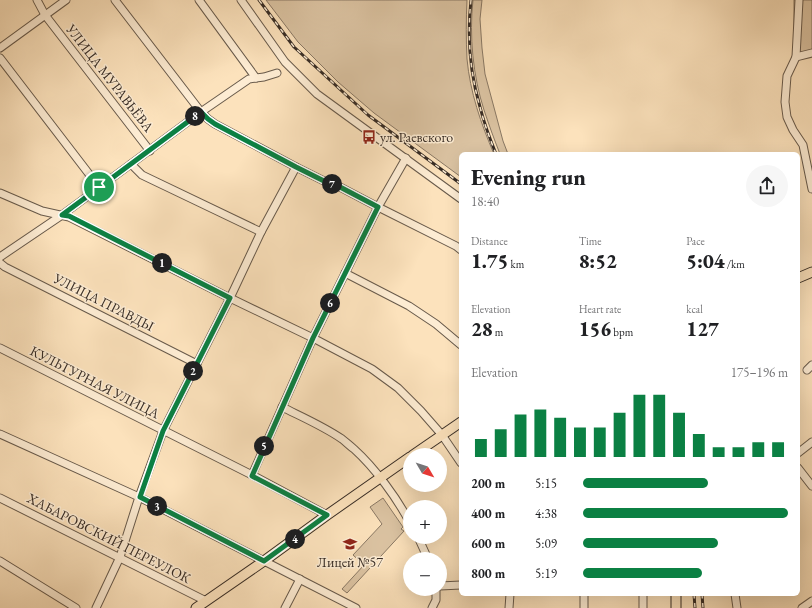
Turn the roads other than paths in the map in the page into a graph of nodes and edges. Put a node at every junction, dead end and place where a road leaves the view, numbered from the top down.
1 (37, 0) edge
2 (66, 0) edge
3 (115, 0) edge
4 (199, 0) edge
5 (241, 0) edge
6 (799, 0) edge
7 (46, 15) junction
8 (0, 48) edge
9 (812, 53) edge
10 (796, 57) junction
11 (0, 58) edge
12 (277, 73) dead end
13 (256, 78) junction
14 (201, 112) junction
15 (150, 150) junction
16 (406, 158) junction
17 (131, 164) junction
18 (296, 167) junction
19 (99, 187) junction
20 (812, 189) edge
21 (0, 193) edge
22 (459, 198) edge
23 (378, 207) junction
24 (62, 215) junction
25 (261, 232) junction
26 (459, 248) edge
27 (0, 257) edge
28 (0, 263) edge
29 (812, 272) edge
30 (345, 273) junction
31 (800, 277) edge
32 (230, 298) junction
33 (313, 338) junction
34 (459, 343) edge
35 (0, 348) edge
36 (197, 364) junction
37 (282, 407) junction
38 (459, 423) edge
39 (163, 431) junction
40 (0, 434) edge
41 (442, 435) junction
42 (812, 442) edge
43 (423, 448) edge
44 (800, 451) edge
45 (459, 460) edge
46 (403, 462) edge
47 (800, 471) edge
48 (252, 476) junction
49 (380, 478) junction
50 (812, 486) edge
51 (140, 497) junction
52 (0, 498) edge
53 (403, 510) edge
54 (327, 515) junction
55 (120, 557) junction
56 (0, 561) edge
57 (264, 561) junction
58 (300, 579) junction
59 (459, 585) edge
60 (447, 586) edge
61 (436, 596) edge
62 (510, 596) edge
63 (584, 596) edge
64 (643, 596) edge
65 (676, 596) edge
66 (735, 596) edge
67 (206, 601) junction
68 (812, 601) edge
69 (76, 608) edge
70 (96, 608) edge
71 (196, 608) edge
72 (285, 608) edge
73 (356, 608) edge
74 (432, 608) edge
75 (509, 608) edge
76 (584, 608) edge
77 (643, 608) edge
78 (676, 608) edge
79 (737, 608) edge
80 (802, 608) edge

1 - 7 street, УЛИЦА МУРАВЬЁВА
2 - 7 street
3 - 14 street
4 - 13 street
5 - 16 street
6 - 10 street
7 - 8 street
7 - 15 street, УЛИЦА МУРАВЬЁВА
9 - 10 street
10 - 20 street
11 - 19 street
12 - 13 street
13 - 14 street
14 - 15 street
14 - 18 street
15 - 17 street
16 - 22 street
16 - 23 street
17 - 19 street
17 - 25 street
18 - 23 street
18 - 25 street
19 - 24 street
21 - 24 street
23 - 26 street
23 - 30 street
24 - 27 street
24 - 32 street
25 - 32 street
28 - 36 street, УЛИЦА ПРАВДЫ
29 - 31 main road
30 - 33 street
30 - 34 street
32 - 33 street
32 - 36 street
33 - 37 street
33 - 41 street
35 - 39 street, КУЛЬТУРНАЯ УЛИЦА
36 - 39 street
37 - 48 street
37 - 49 street
38 - 41 main road
39 - 48 street, КУЛЬТУРНАЯ УЛИЦА
39 - 51 street
40 - 51 street
41 - 43 main road
41 - 45 street
42 - 44 street
46 - 49 main road
47 - 50 street
48 - 54 street, КУЛЬТУРНАЯ УЛИЦА
49 - 53 street
49 - 54 main road
51 - 55 street
51 - 57 street
52 - 55 street, ХАБАРОВСКИЙ ПЕРЕУЛОК
54 - 57 main road
55 - 67 street, ХАБАРОВСКИЙ ПЕРЕУЛОК
55 - 70 street
56 - 69 street
57 - 58 street
57 - 67 main road
58 - 72 street
58 - 73 street
59 - 60 street
61 - 74 street
62 - 75 street
63 - 76 street
64 - 77 street
65 - 78 main road
66 - 79 street
67 - 71 main road
68 - 80 street

